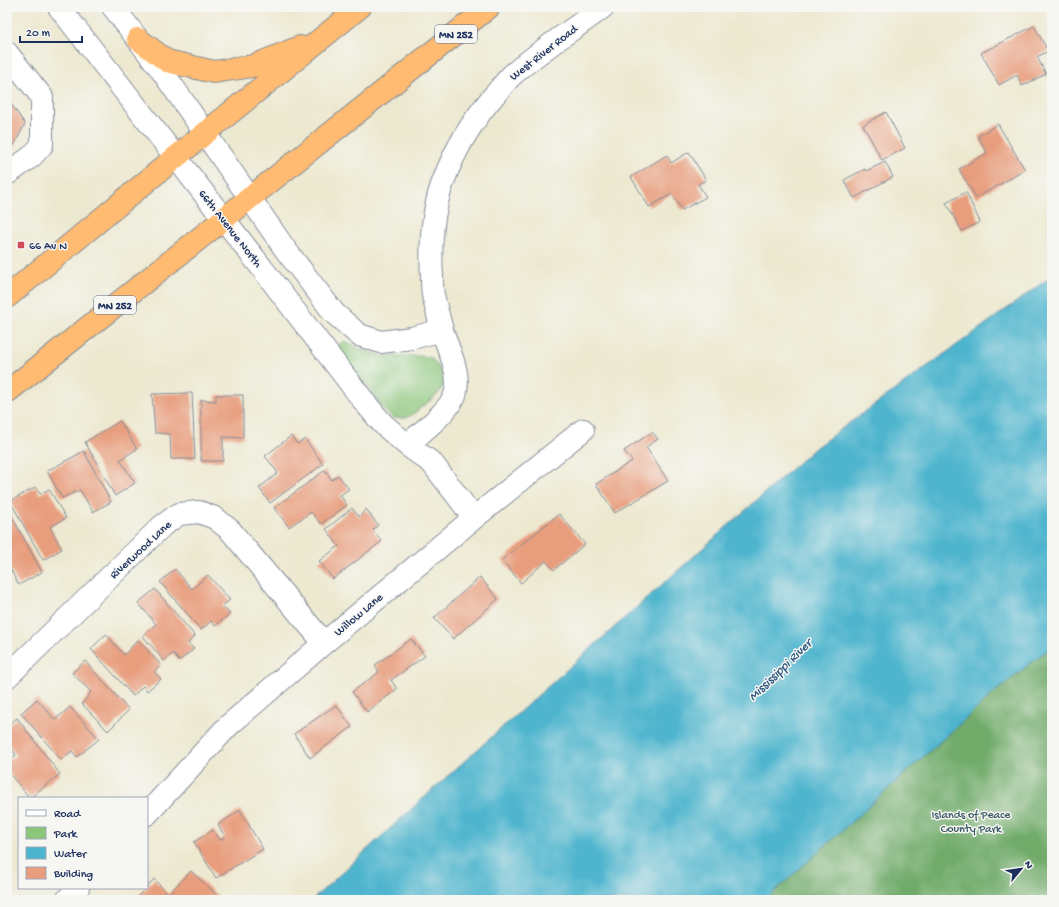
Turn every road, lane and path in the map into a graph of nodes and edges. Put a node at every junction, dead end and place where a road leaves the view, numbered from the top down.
1 (59, 7) edge
2 (113, 7) edge
3 (360, 7) edge
4 (489, 7) edge
5 (603, 7) edge
6 (322, 38) junction
7 (138, 39) junction
8 (7, 53) edge
9 (206, 133) junction
10 (176, 157) junction
11 (7, 174) edge
12 (250, 198) junction
13 (224, 219) junction
14 (7, 297) edge
15 (442, 330) junction
16 (7, 392) edge
17 (583, 430) dead end
18 (408, 445) junction
19 (474, 518) junction
20 (324, 643) junction
21 (7, 676) edge
22 (148, 813) edge
23 (77, 889) edge
24 (67, 900) edge

1 - 10 street, 66th Avenue North
2 - 7 street
3 - 6 highway
4 - 12 highway, MN 252
5 - 15 street, West River Road
6 - 7 highway
6 - 9 highway
7 - 9 street
8 - 11 street
9 - 10 highway
9 - 12 street
10 - 13 street, 66th Avenue North
10 - 14 highway
12 - 13 highway, MN 252
12 - 15 street
13 - 16 highway, MN 252
13 - 18 street, 66th Avenue North
15 - 18 street
17 - 19 street, Willow Lane
18 - 19 street, 66th Avenue North
19 - 20 street, Willow Lane
20 - 21 street, Riverwood Lane
20 - 22 street, Willow Lane
23 - 24 street

